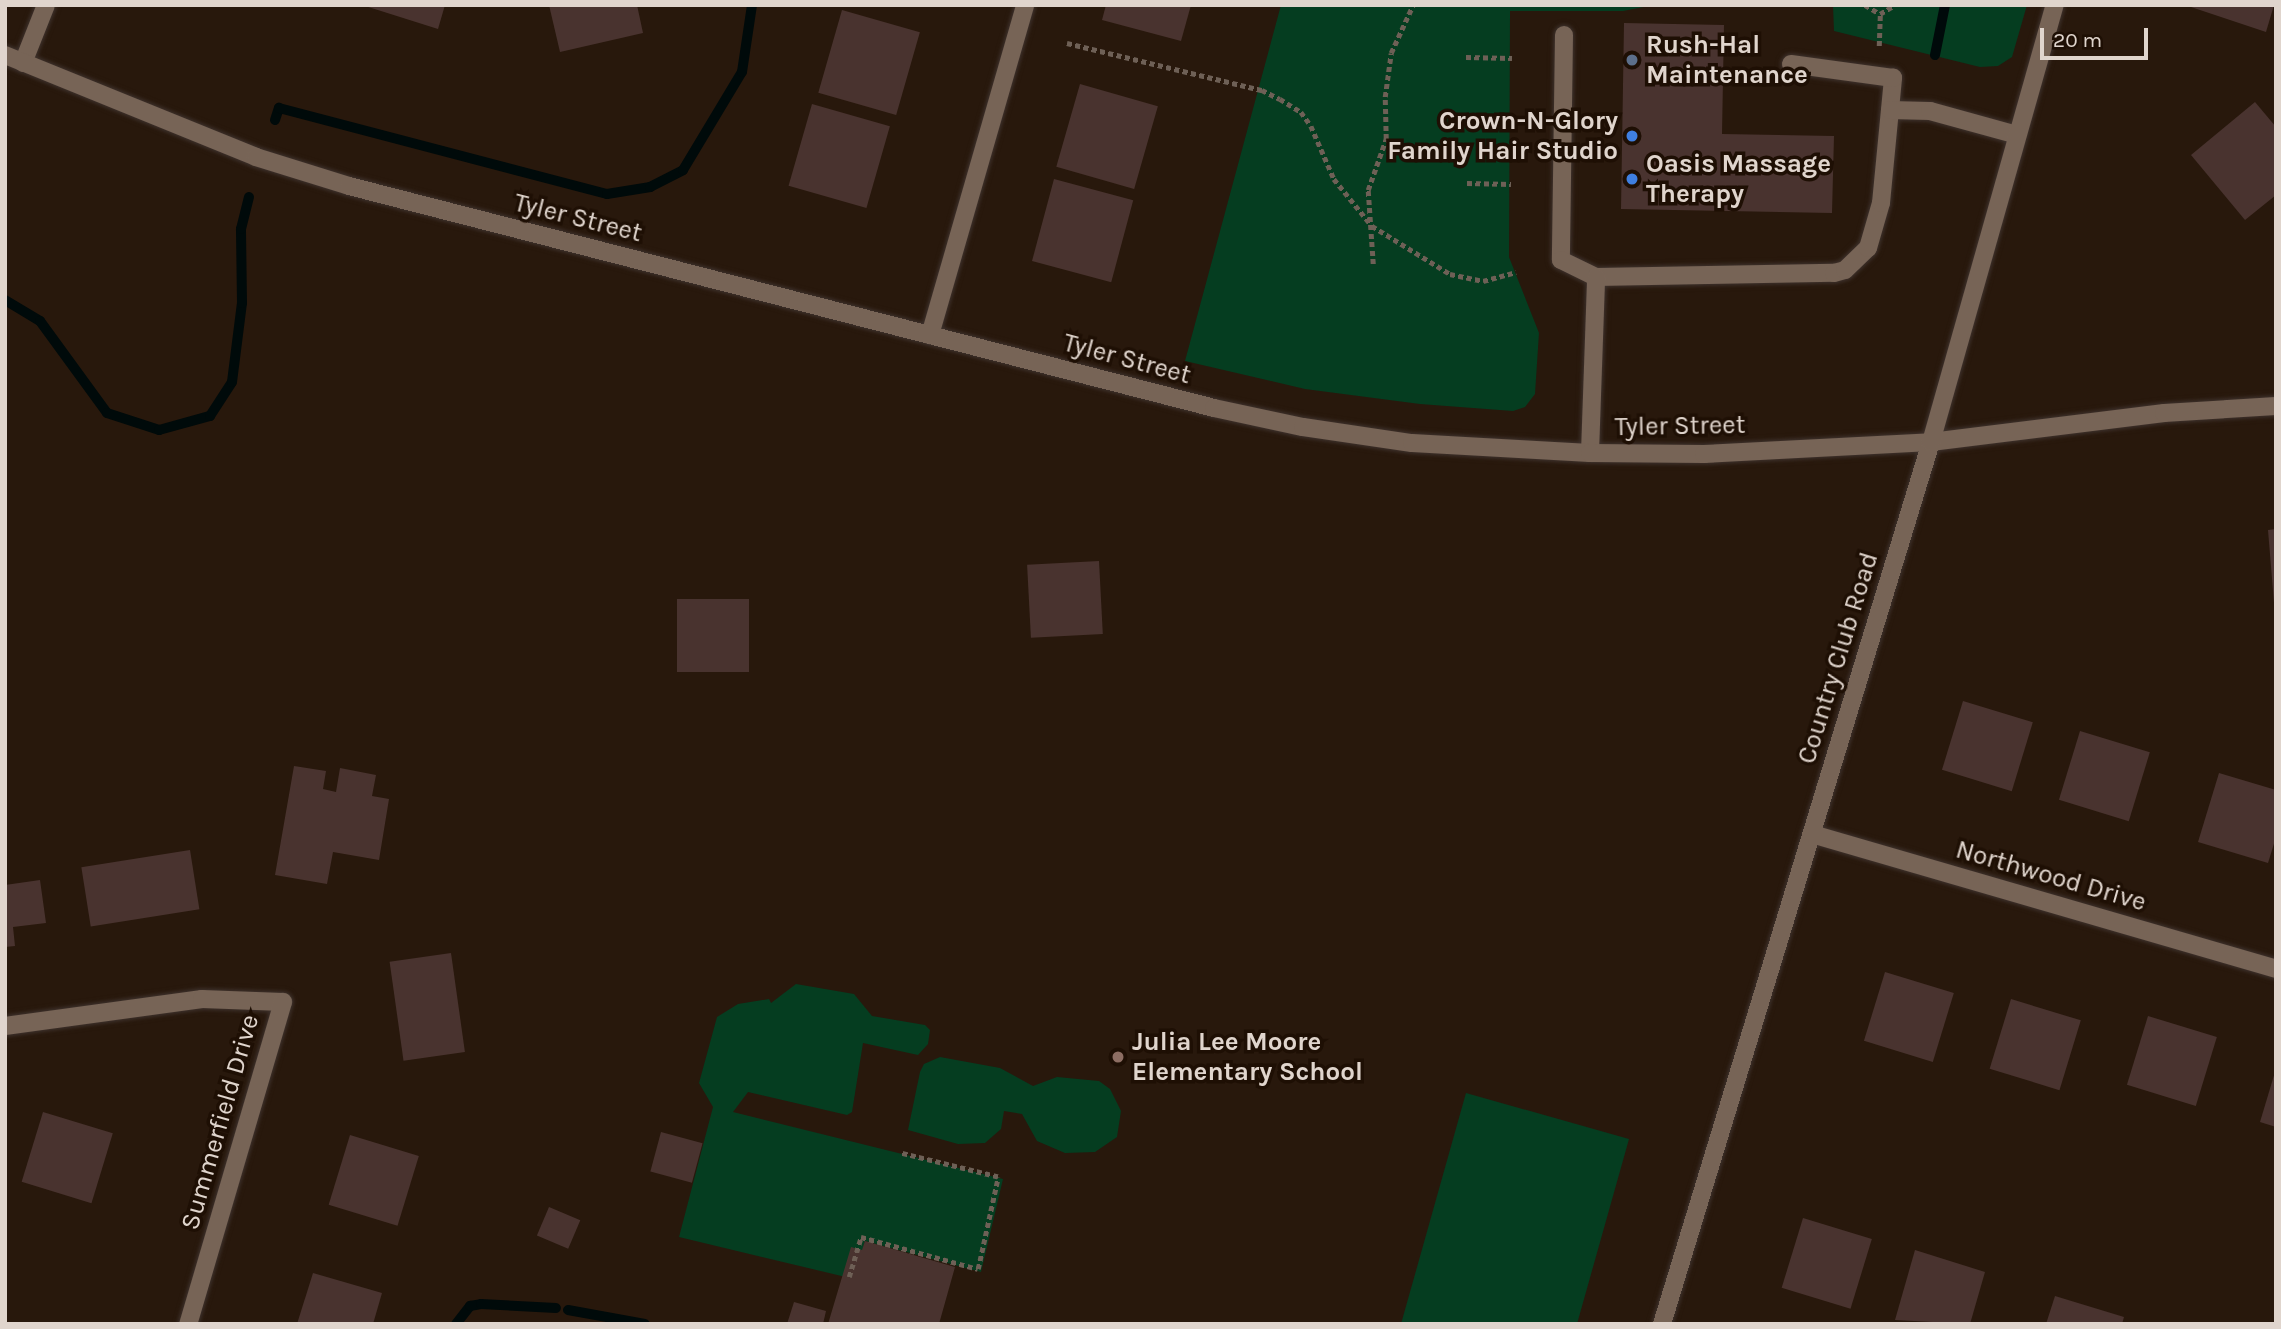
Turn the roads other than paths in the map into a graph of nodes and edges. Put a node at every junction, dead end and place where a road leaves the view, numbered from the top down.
1 (46, 5) edge
2 (1025, 5) edge
3 (2055, 5) edge
4 (1564, 34) dead end
5 (5, 55) edge
6 (23, 63) junction
7 (1791, 64) dead end
8 (1890, 110) junction
9 (2017, 135) junction
10 (1596, 277) junction
11 (930, 335) junction
12 (2276, 406) edge
13 (1931, 442) junction
14 (1590, 453) junction
15 (1812, 834) junction
16 (2276, 969) edge
17 (5, 1026) edge
18 (188, 1324) edge
19 (1662, 1324) edge

1 - 6 street
2 - 11 street
3 - 9 street, Country Club Road
4 - 10 street
5 - 6 street, Tyler Street
6 - 11 street, Tyler Street
7 - 8 street
8 - 9 street
8 - 10 street
9 - 13 street, Country Club Road
10 - 14 street
11 - 14 street, Tyler Street
12 - 13 street, Tyler Street
13 - 14 street, Tyler Street
13 - 15 street, Country Club Road
15 - 16 street, Northwood Drive
15 - 19 street, Country Club Road
17 - 18 street, Summerfield Drive

